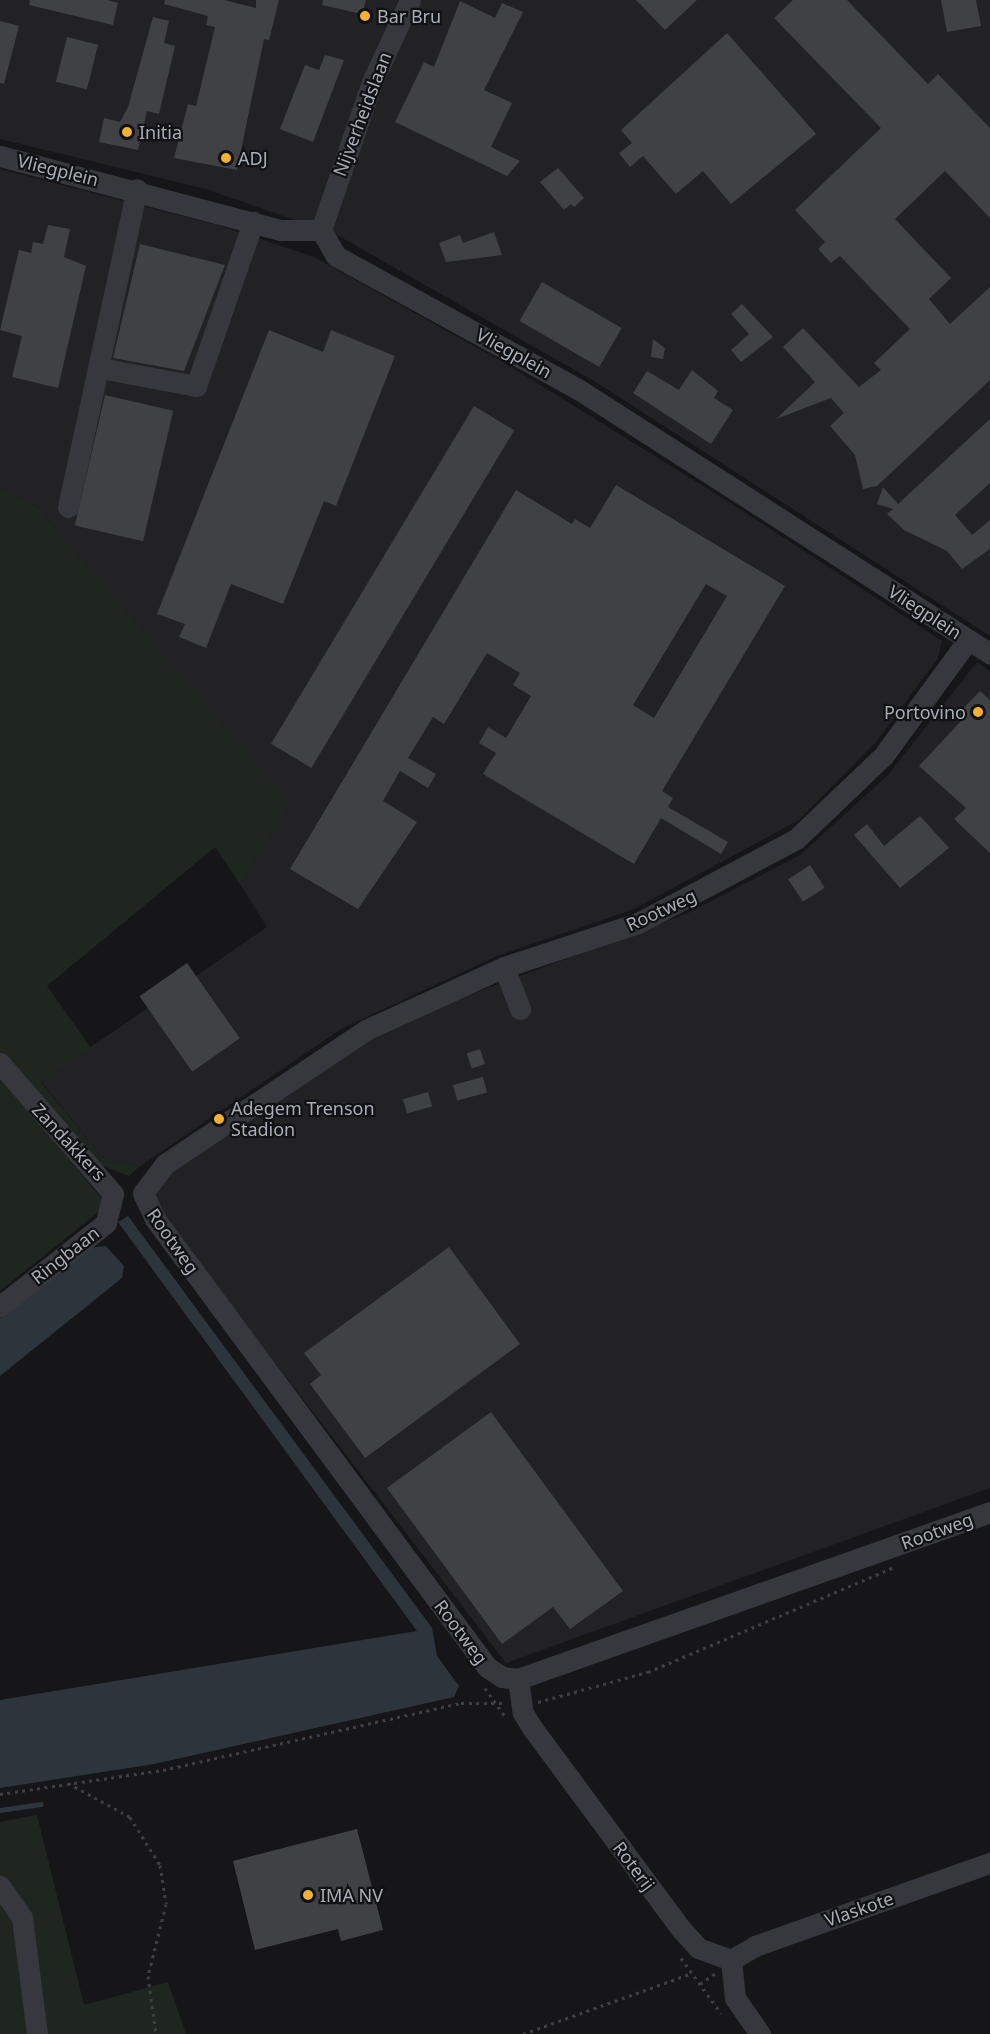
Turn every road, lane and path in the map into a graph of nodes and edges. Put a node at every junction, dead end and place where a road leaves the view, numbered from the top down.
1 (410, 0) edge
2 (0, 156) edge
3 (138, 189) junction
4 (253, 222) junction
5 (321, 230) junction
6 (100, 368) junction
7 (68, 507) dead end
8 (968, 640) junction
9 (990, 654) edge
10 (504, 967) junction
11 (520, 1009) dead end
12 (0, 1063) edge
13 (113, 1194) joint
14 (0, 1306) edge
15 (990, 1512) edge
16 (518, 1680) junction
17 (68, 1783) dead end
18 (990, 1863) edge
19 (0, 1886) edge
20 (731, 1960) junction
21 (692, 1973) dead end
22 (37, 2034) edge
23 (156, 2034) edge
24 (523, 2034) edge
25 (760, 2034) edge

1 - 5 street, Nijverheidslaan
2 - 3 street, Vliegplein
3 - 4 street, Vliegplein
3 - 6 street
4 - 5 street, Vliegplein
4 - 6 street
5 - 8 street, Vliegplein
6 - 7 street
8 - 9 street, Vliegplein
8 - 10 street, Rootweg
10 - 11 street
10 - 16 street, Rootweg
12 - 13 street, Zandakkers
13 - 14 street, Ringbaan
15 - 16 street, Rootweg
16 - 20 street, Roterij
17 - 23 path
18 - 20 street, Vlaskote
19 - 22 street
20 - 25 street
21 - 24 path

